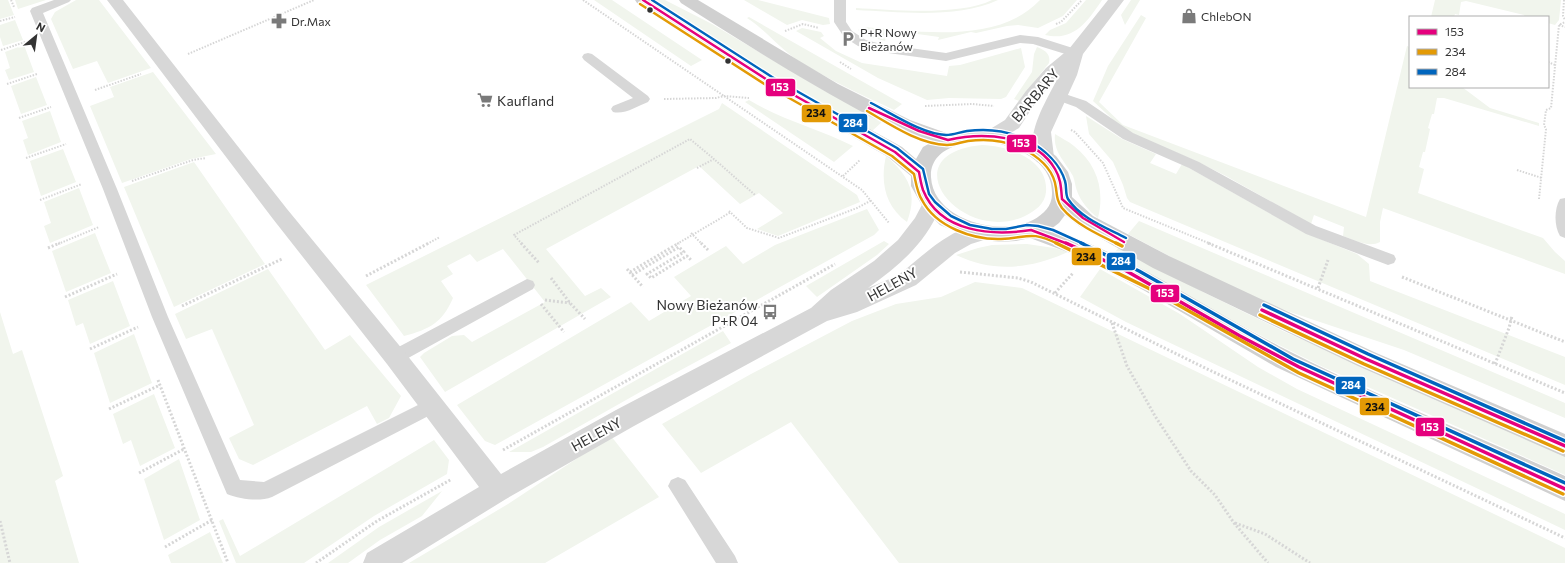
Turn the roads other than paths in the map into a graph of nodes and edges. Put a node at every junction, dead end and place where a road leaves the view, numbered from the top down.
1 (65, 0) edge
2 (116, 0) edge
3 (643, 0) edge
4 (687, 0) edge
5 (840, 0) edge
6 (1116, 0) edge
7 (1075, 53) junction
8 (588, 57) dead end
9 (1058, 96) junction
10 (618, 109) dead end
11 (994, 135) junction
12 (948, 140) junction
13 (1044, 157) junction
14 (919, 172) junction
15 (1062, 199) junction
16 (1565, 203) edge
17 (931, 206) junction
18 (1031, 230) junction
19 (980, 232) junction
20 (1565, 232) edge
21 (1388, 259) dead end
22 (527, 285) dead end
23 (819, 314) junction
24 (395, 357) junction
25 (432, 406) junction
26 (1565, 446) edge
27 (678, 486) dead end
28 (1565, 488) edge
29 (496, 490) junction
30 (377, 563) edge
31 (728, 563) edge

1 - 25 lane
2 - 24 street
3 - 14 street
4 - 12 street
5 - 7 lane
6 - 7 street, BARBARY
7 - 9 street, BARBARY
7 - 11 street, BARBARY
8 - 10 lane
9 - 13 street, BARBARY
9 - 21 lane
11 - 12 street
11 - 13 street
12 - 14 street
13 - 15 street
14 - 17 street
15 - 18 street
15 - 26 street
16 - 20 lane
17 - 19 street
17 - 23 street, HELENY
18 - 19 street
18 - 28 street
19 - 23 street, HELENY
22 - 24 lane
23 - 29 street, HELENY
24 - 25 street
25 - 29 street
27 - 31 lane
29 - 30 street, HELENY

